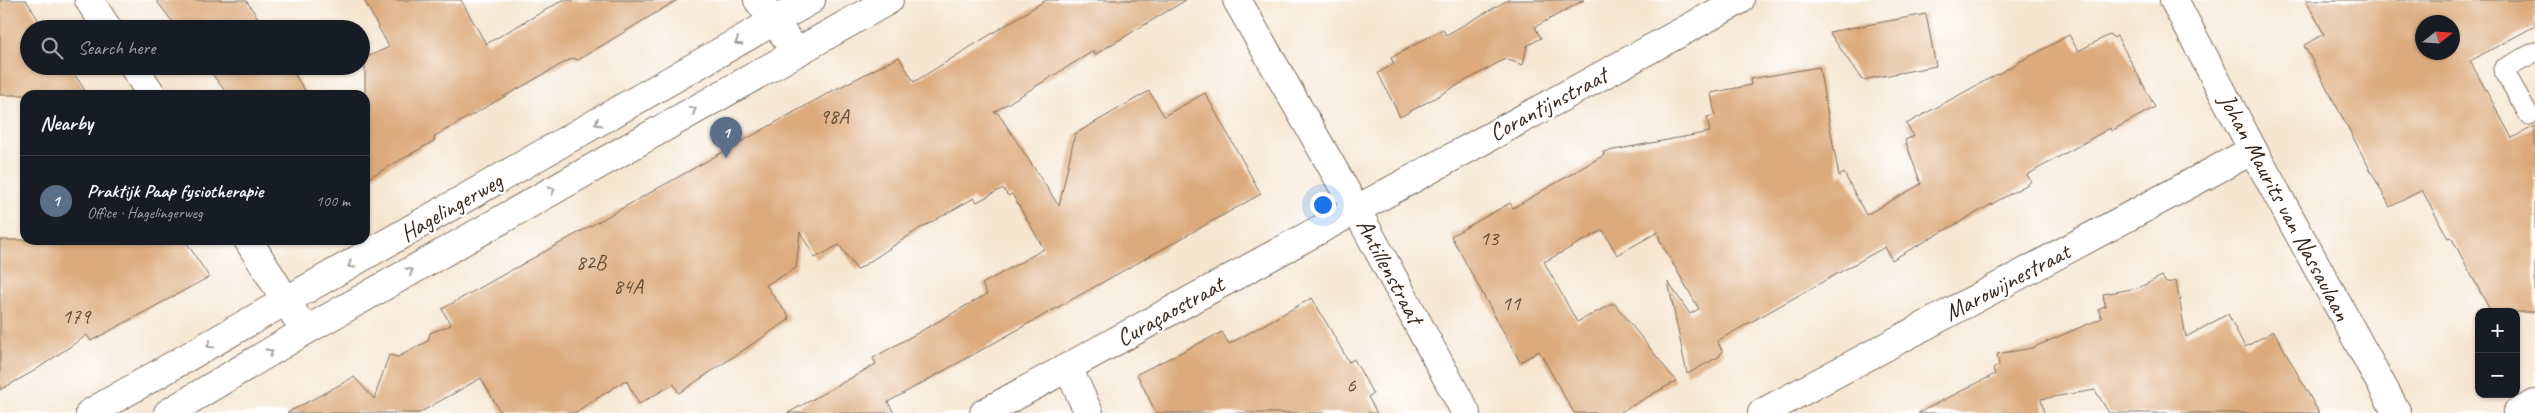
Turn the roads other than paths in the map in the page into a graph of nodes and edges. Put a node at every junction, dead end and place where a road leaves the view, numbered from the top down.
1 (89, 0) edge
2 (811, 0) edge
3 (888, 0) edge
4 (1238, 0) edge
5 (1740, 0) edge
6 (2174, 0) edge
7 (766, 11) edge
8 (102, 20) edge
9 (796, 51) junction
10 (2535, 52) edge
11 (139, 75) edge
12 (149, 90) edge
13 (2529, 116) dead end
14 (2253, 150) junction
15 (1356, 208) junction
16 (251, 245) edge
17 (287, 302) junction
18 (305, 331) junction
19 (1068, 368) junction
20 (2535, 404) edge
21 (90, 413) edge
22 (168, 413) edge
23 (984, 413) edge
24 (1089, 413) edge
25 (1466, 413) edge
26 (1762, 413) edge
27 (2397, 413) edge
28 (2518, 413) edge

1 - 8 street
2 - 7 street, Hagelingerweg
3 - 9 street, Hagelingerweg
4 - 15 street, Antillenstraat
5 - 15 street, Corantijnstraat
6 - 14 street, Johan Maurits van Nassaulaan
7 - 9 street
7 -> 17 street, Hagelingerweg
18 -> 9 street, Hagelingerweg
10 - 13 lane
11 - 12 street
14 - 26 street, Marowijnestraat
14 - 27 street, Johan Maurits van Nassaulaan
15 - 19 street, Curaçaostraat
15 - 25 street, Antillenstraat
16 - 17 street
17 - 18 street
17 -> 21 street, Hagelingerweg
22 -> 18 street, Hagelingerweg
19 - 23 street, Curaçaostraat
19 - 24 street
20 - 28 street

